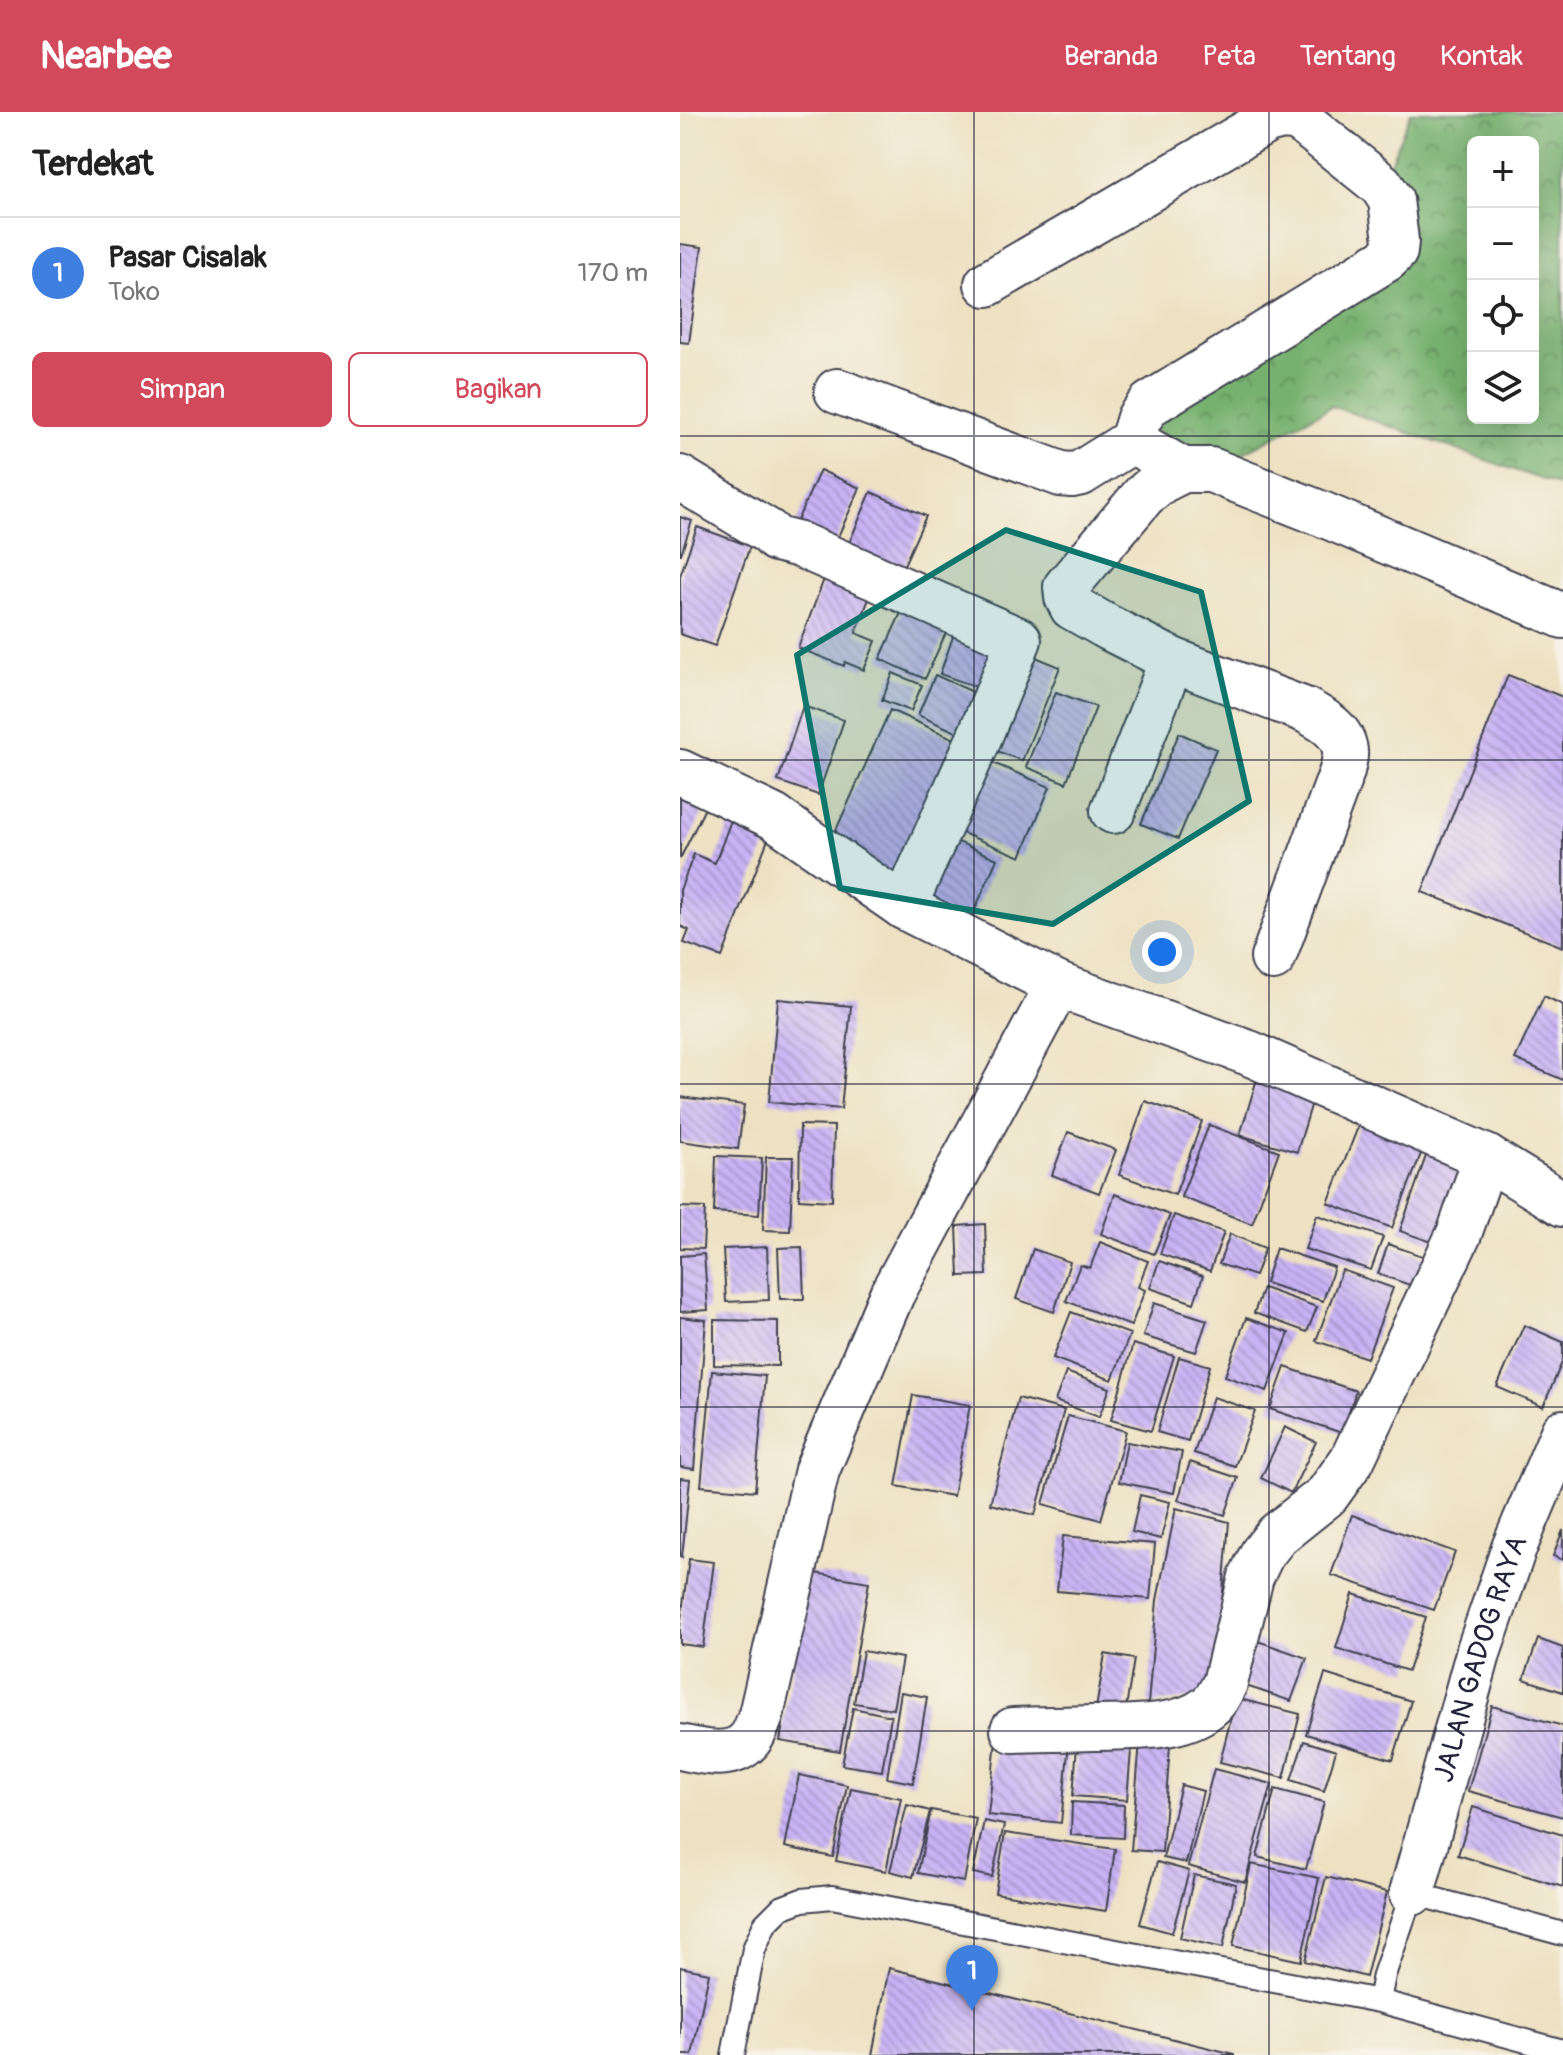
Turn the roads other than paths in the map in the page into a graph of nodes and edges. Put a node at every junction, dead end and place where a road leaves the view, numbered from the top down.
1 (987, 284) dead end
2 (837, 391) dead end
3 (1132, 441) junction
4 (1183, 470) junction
5 (680, 478) edge
6 (1563, 616) edge
7 (1172, 660) junction
8 (680, 772) edge
9 (1113, 811) dead end
10 (904, 907) junction
11 (1273, 958) dead end
12 (1058, 985) junction
13 (1486, 1157) junction
14 (1563, 1204) edge
15 (1563, 1432) edge
16 (1013, 1730) dead end
17 (680, 1747) edge
18 (1412, 1893) junction
19 (1563, 1934) edge
20 (1379, 2001) junction
21 (1563, 2051) edge
22 (733, 2055) edge

1 - 3 street
2 - 3 street
3 - 4 street
4 - 6 street
4 - 7 street
5 - 10 street
7 - 9 street
7 - 11 street
8 - 10 street
10 - 12 street
12 - 13 street
12 - 17 street
13 - 14 street
13 - 16 street
15 - 18 street, JALAN GADOG RAYA
18 - 19 lane
18 - 20 lane
20 - 21 lane
20 - 22 lane

